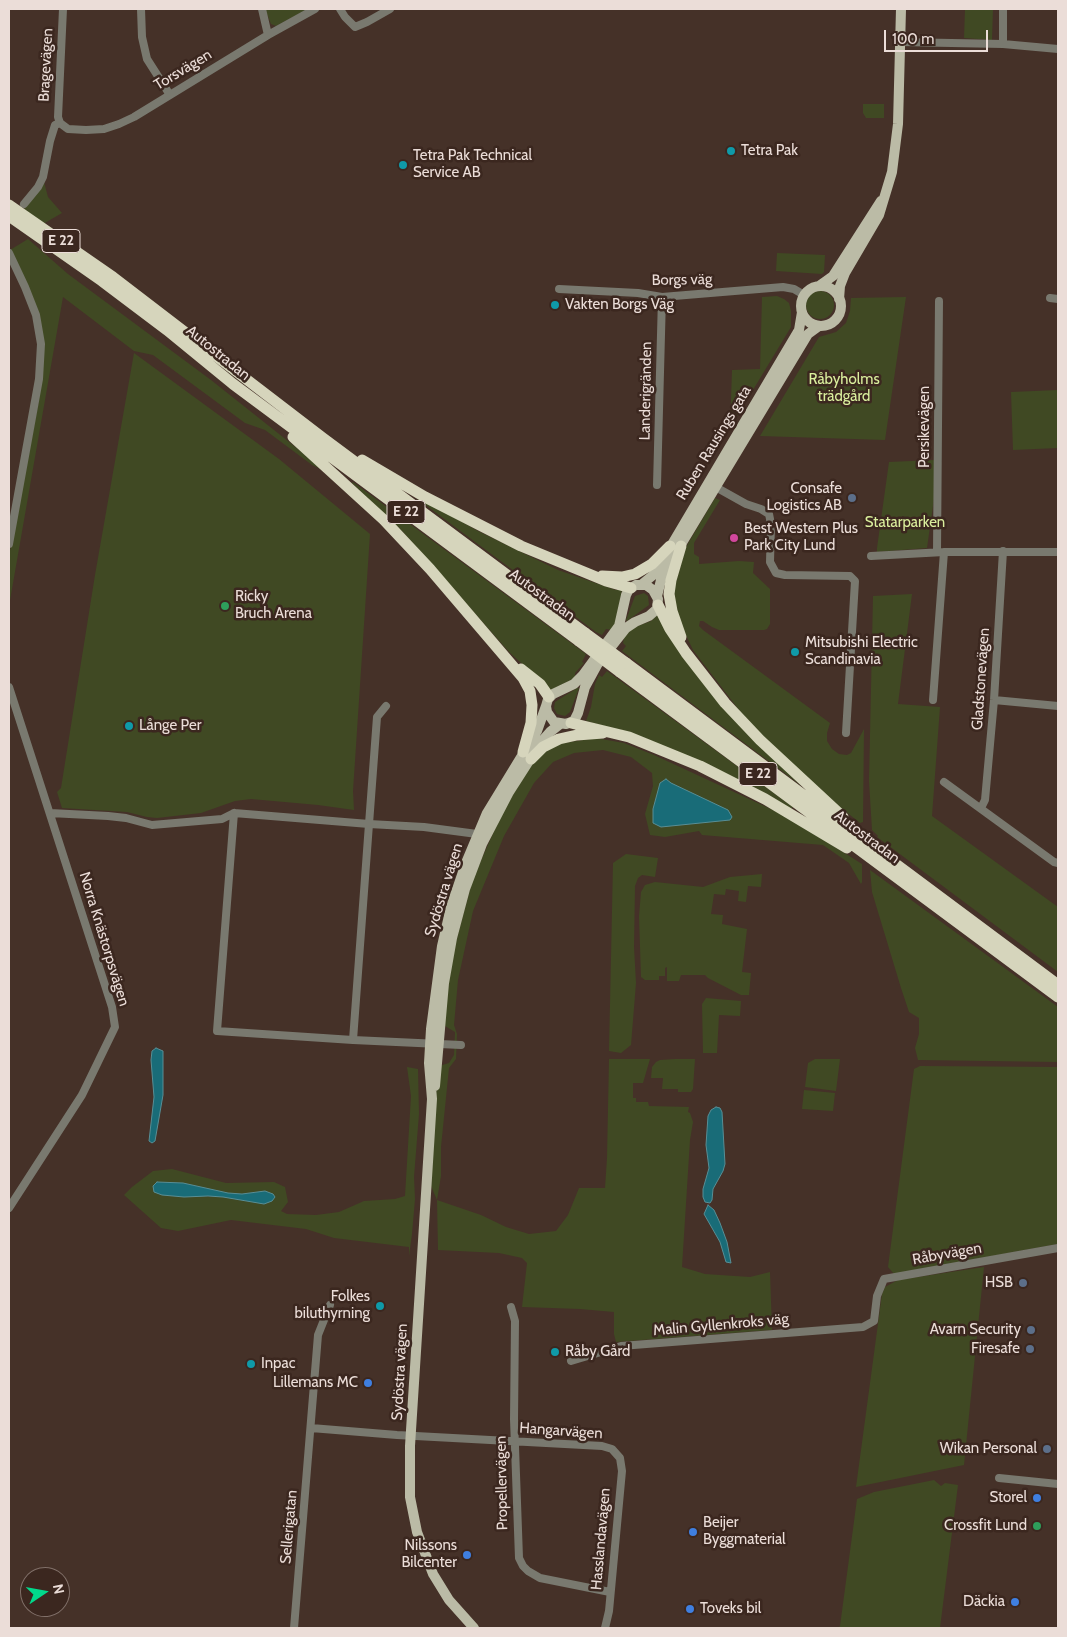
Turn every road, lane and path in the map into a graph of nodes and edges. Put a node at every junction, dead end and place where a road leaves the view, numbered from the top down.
1 (62, 9) edge
2 (140, 9) edge
3 (262, 9) edge
4 (315, 9) edge
5 (340, 9) edge
6 (390, 9) edge
7 (901, 9) edge
8 (1003, 9) edge
9 (268, 34) junction
10 (900, 42) junction
11 (1003, 44) junction
12 (1058, 48) edge
13 (170, 95) junction
14 (60, 123) junction
15 (883, 198) junction
16 (24, 204) dead end
17 (9, 205) edge
18 (9, 216) edge
19 (9, 253) edge
20 (819, 286) junction
21 (559, 289) dead end
22 (804, 295) junction
23 (662, 297) junction
24 (1050, 298) dead end
25 (839, 299) junction
26 (1058, 299) edge
27 (939, 301) dead end
28 (802, 312) junction
29 (819, 326) junction
30 (233, 384) junction
31 (323, 438) junction
32 (657, 485) dead end
33 (711, 485) junction
34 (9, 544) edge
35 (675, 546) junction
36 (1003, 551) junction
37 (940, 552) junction
38 (1058, 552) edge
39 (871, 556) dead end
40 (590, 575) junction
41 (636, 586) junction
42 (658, 601) junction
43 (582, 637) junction
44 (506, 657) junction
45 (695, 666) junction
46 (623, 668) junction
47 (9, 687) edge
48 (933, 700) dead end
49 (994, 700) junction
50 (547, 702) junction
51 (386, 706) dead end
52 (1058, 706) edge
53 (565, 724) junction
54 (614, 732) junction
55 (846, 733) dead end
56 (527, 755) junction
57 (944, 782) dead end
58 (981, 808) junction
59 (50, 813) junction
60 (234, 814) junction
61 (369, 824) junction
62 (477, 834) junction
63 (877, 850) junction
64 (1058, 863) edge
65 (896, 877) junction
66 (1058, 985) edge
67 (1058, 997) edge
68 (352, 1040) junction
69 (435, 1045) junction
70 (461, 1046) dead end
71 (9, 1208) edge
72 (1058, 1248) edge
73 (330, 1305) dead end
74 (511, 1307) dead end
75 (874, 1321) joint
76 (572, 1361) dead end
77 (311, 1428) junction
78 (411, 1435) junction
79 (515, 1441) junction
80 (617, 1454) joint
81 (999, 1478) dead end
82 (1058, 1484) edge
83 (610, 1592) junction
84 (294, 1628) edge
85 (474, 1628) edge
86 (605, 1628) edge

1 - 14 street, Bragevägen
2 - 13 street
3 - 9 street
4 - 9 street, Torsvägen
5 - 6 street
7 - 10 main road, Ruben Rausings gata
8 - 11 street
9 - 13 street, Torsvägen
10 - 11 street
10 - 15 main road, Ruben Rausings gata
11 - 12 street
13 - 14 street, Torsvägen
14 - 16 street
15 - 20 main road, Ruben Rausings gata
15 - 25 main road, Ruben Rausings gata
17 - 31 highway, Autostradan / E 22
18 - 30 highway, Autostradan / E 22
19 - 34 street
20 - 22 main road, Ruben Rausings gata
20 - 25 main road
21 - 23 street, Borgs väg
22 - 23 street, Borgs väg
22 - 28 main road, Ruben Rausings gata
23 - 32 street, Landerigränden
24 - 26 street
25 - 29 main road, Ruben Rausings gata
27 - 37 street, Persikevägen
28 - 29 main road
28 - 33 main road, Ruben Rausings gata
29 - 33 main road, Ruben Rausings gata
30 - 43 highway, Autostradan / E 22
30 - 44 highway
31 - 40 highway
31 - 43 highway, Autostradan / E 22
33 - 35 main road, Ruben Rausings gata
33 - 55 street
35 - 40 highway
35 - 41 main road, Ruben Rausings gata
35 - 42 main road, Ruben Rausings gata
35 - 45 highway
36 - 37 street
36 - 38 street
36 - 49 street, Gladstonevägen
37 - 39 street
37 - 48 street, Persikevägen
40 - 41 highway
41 - 42 main road
41 - 50 main road
42 - 45 highway
42 - 53 main road
43 - 46 highway, Autostradan / E 22, bridge
44 - 50 highway
44 - 56 highway
45 - 63 highway
46 - 63 highway, Autostradan / E 22
46 - 65 highway, Autostradan / E 22
47 - 59 street, Norra Knästorpsvägen
49 - 52 street
49 - 58 street, Gladstonevägen
50 - 53 main road
50 - 56 main road, Sydöstra vägen
51 - 61 street
53 - 54 highway
53 - 56 main road, Sydöstra vägen
54 - 56 highway
54 - 65 highway
56 - 62 main road, Sydöstra vägen
56 - 69 main road, Sydöstra vägen
57 - 58 street
58 - 64 street
59 - 60 street
59 - 71 street, Norra Knästorpsvägen
60 - 61 street
60 - 68 street
61 - 62 street
61 - 68 street
62 - 69 main road, Sydöstra vägen
63 - 66 highway, Autostradan / E 22
65 - 67 highway, Autostradan / E 22
68 - 69 street
69 - 70 street
69 - 78 main road, Sydöstra vägen
72 - 75 street, Råbyvägen
73 - 77 street, Sellerigatan
74 - 79 street, Propellervägen
75 - 76 street, Malin Gyllenkroks väg
77 - 78 street
77 - 84 street, Sellerigatan
78 - 79 street, Hangarvägen
78 - 85 main road, Sydöstra vägen
79 - 80 street, Hangarvägen
79 - 83 street, Propellervägen
80 - 83 street, Hasslandavägen
81 - 82 street
83 - 86 street, Hasslandavägen

